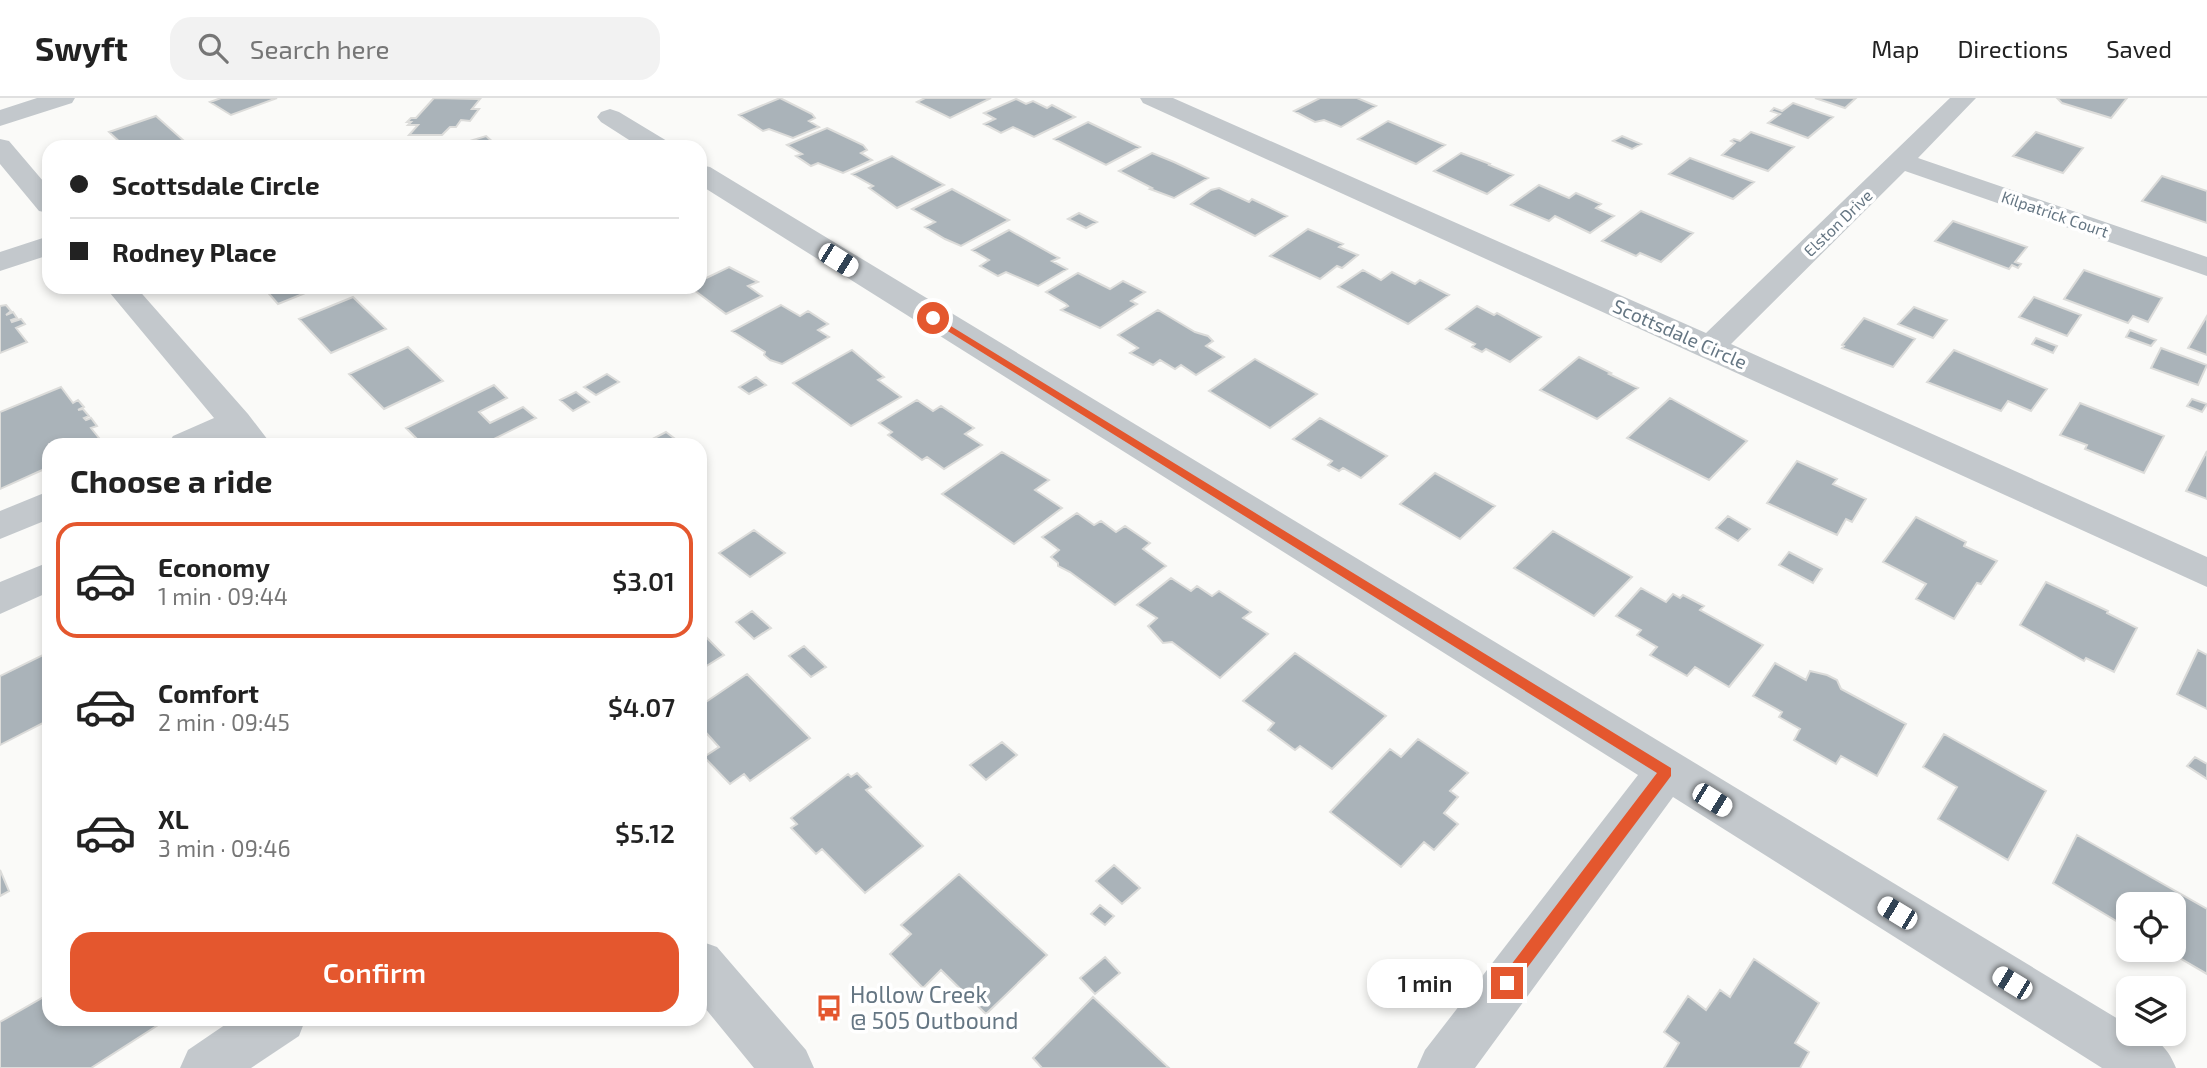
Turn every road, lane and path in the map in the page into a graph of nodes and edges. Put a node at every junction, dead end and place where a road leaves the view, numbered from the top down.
1 (62, 98) edge
2 (1152, 98) edge
3 (1964, 98) edge
4 (610, 117) dead end
5 (0, 118) edge
6 (647, 140) edge
7 (0, 147) edge
8 (1902, 161) junction
9 (707, 177) edge
10 (42, 197) edge
11 (42, 247) edge
12 (0, 262) edge
13 (2207, 267) edge
14 (126, 294) edge
15 (1710, 346) junction
16 (245, 433) edge
17 (218, 438) edge
18 (42, 507) edge
19 (0, 526) edge
20 (2207, 573) edge
21 (42, 579) edge
22 (0, 599) edge
23 (1666, 772) junction
24 (707, 972) edge
25 (269, 1026) edge
26 (206, 1068) edge
27 (788, 1068) edge
28 (1443, 1068) edge
29 (2150, 1068) edge

1 - 5 street
2 - 15 street, Scottsdale Circle
3 - 8 street, Elston Drive
4 - 6 street
7 - 10 street
8 - 13 street, Kilpatrick Court
8 - 15 street, Elston Drive
9 - 23 street
11 - 12 street
14 - 16 street
15 - 20 street, Scottsdale Circle
16 - 17 street
18 - 19 street
21 - 22 street
23 - 28 street
23 - 29 street
24 - 27 street
25 - 26 street

